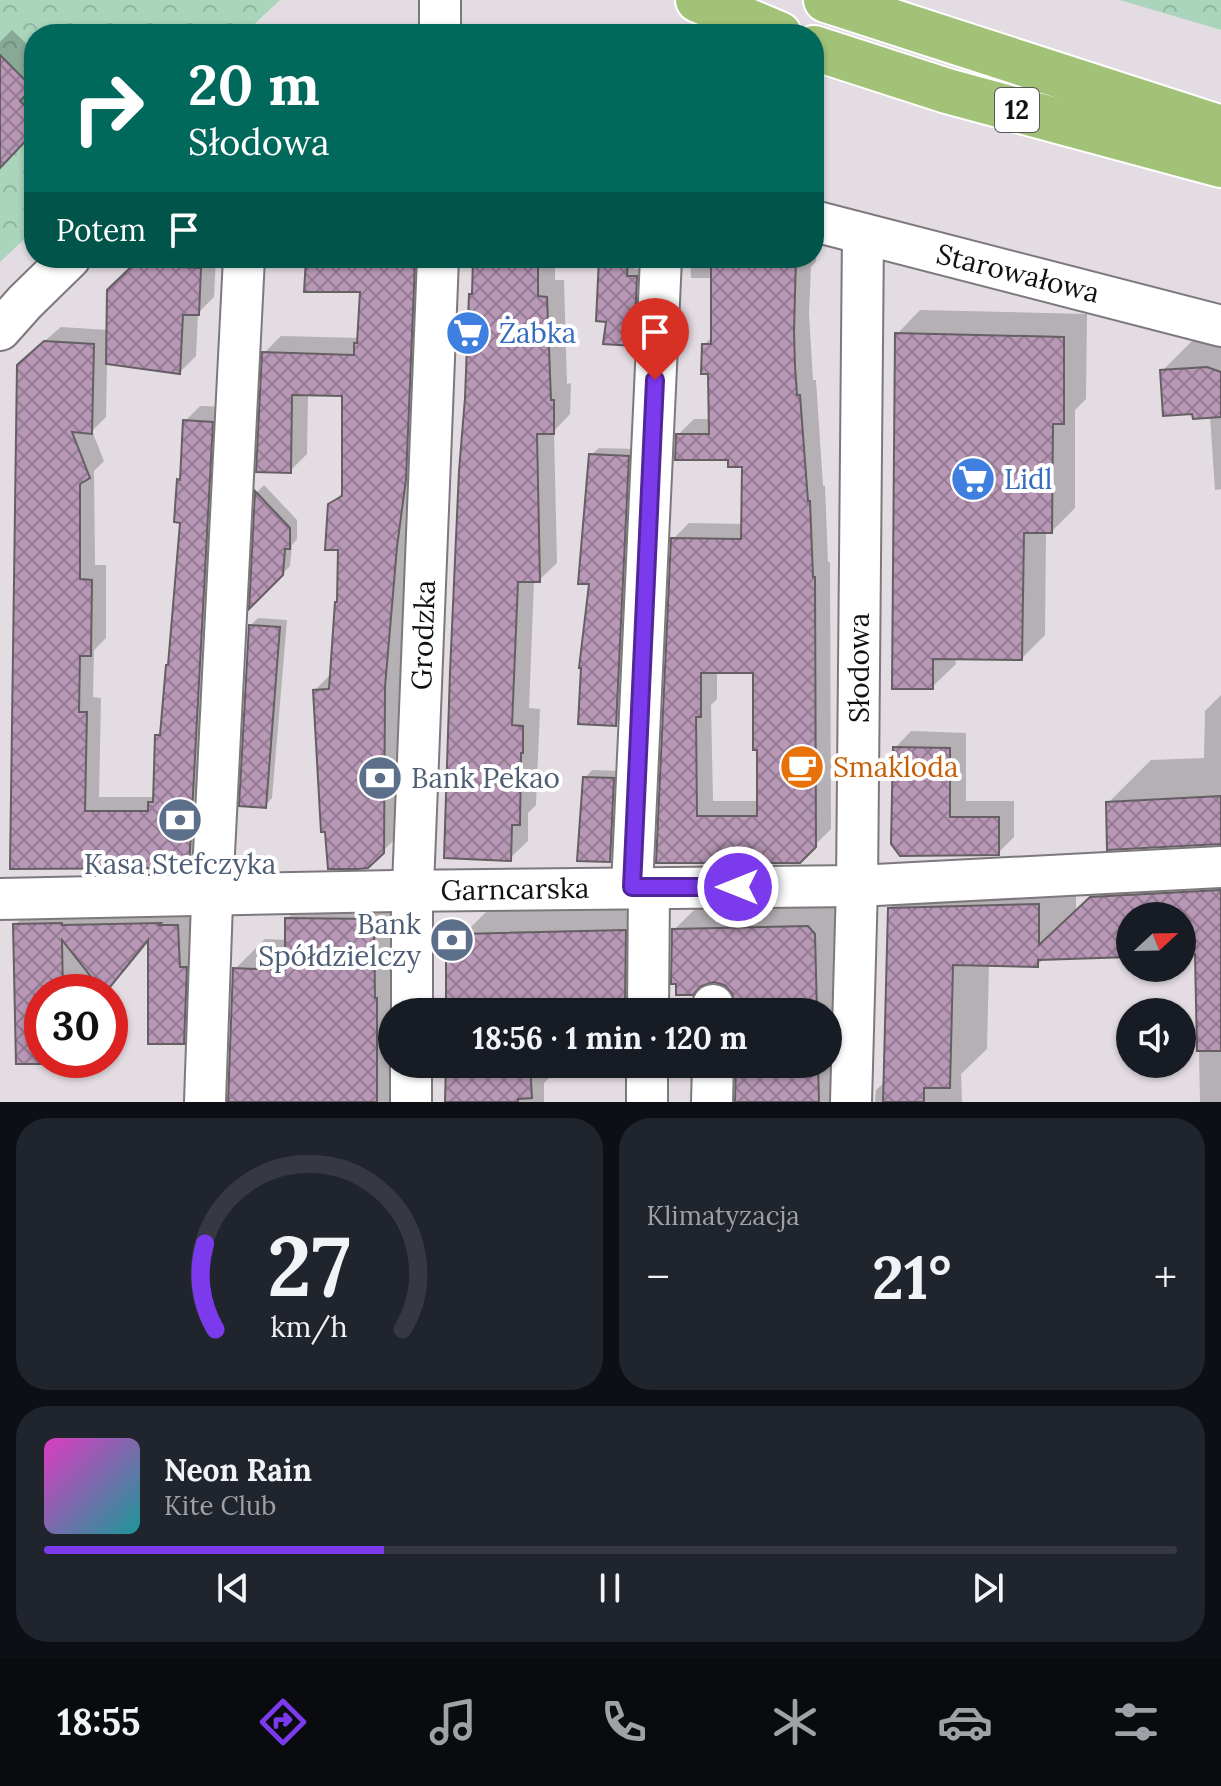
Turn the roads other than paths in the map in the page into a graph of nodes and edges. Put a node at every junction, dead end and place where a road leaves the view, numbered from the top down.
1 (440, 0) edge
2 (698, 0) edge
3 (826, 0) edge
4 (440, 24) edge
5 (755, 24) edge
6 (824, 51) edge
7 (1221, 128) edge
8 (1221, 165) edge
9 (824, 224) edge
10 (863, 234) junction
11 (57, 268) edge
12 (243, 268) edge
13 (438, 268) edge
14 (661, 268) edge
15 (8, 305) edge
16 (1221, 326) edge
17 (1221, 867) edge
18 (857, 886) junction
19 (640, 888) junction
20 (413, 890) junction
21 (212, 896) junction
22 (0, 899) edge
23 (412, 998) edge
24 (647, 998) edge
25 (411, 1078) edge
26 (647, 1078) edge
27 (713, 1078) edge
28 (205, 1102) edge
29 (411, 1102) edge
30 (647, 1102) edge
31 (712, 1102) edge
32 (851, 1102) edge

1 - 4 street
2 - 5 main road
3 - 7 main road, 12
6 - 8 main road, 12
9 - 10 street, Starowałowa
10 - 16 street, Starowałowa
10 - 18 street, Słodowa
11 - 15 street
12 - 21 street
13 - 20 street, Grodzka
14 - 19 street
17 - 18 street, Garncarska
18 - 19 street, Garncarska
18 - 32 street, Słodowa
19 - 20 street, Garncarska
19 - 24 street
20 - 21 street, Garncarska
20 - 23 street, Grodzka
21 - 22 street, Garncarska
21 - 28 street
25 - 29 street
26 - 30 street
27 - 31 street

